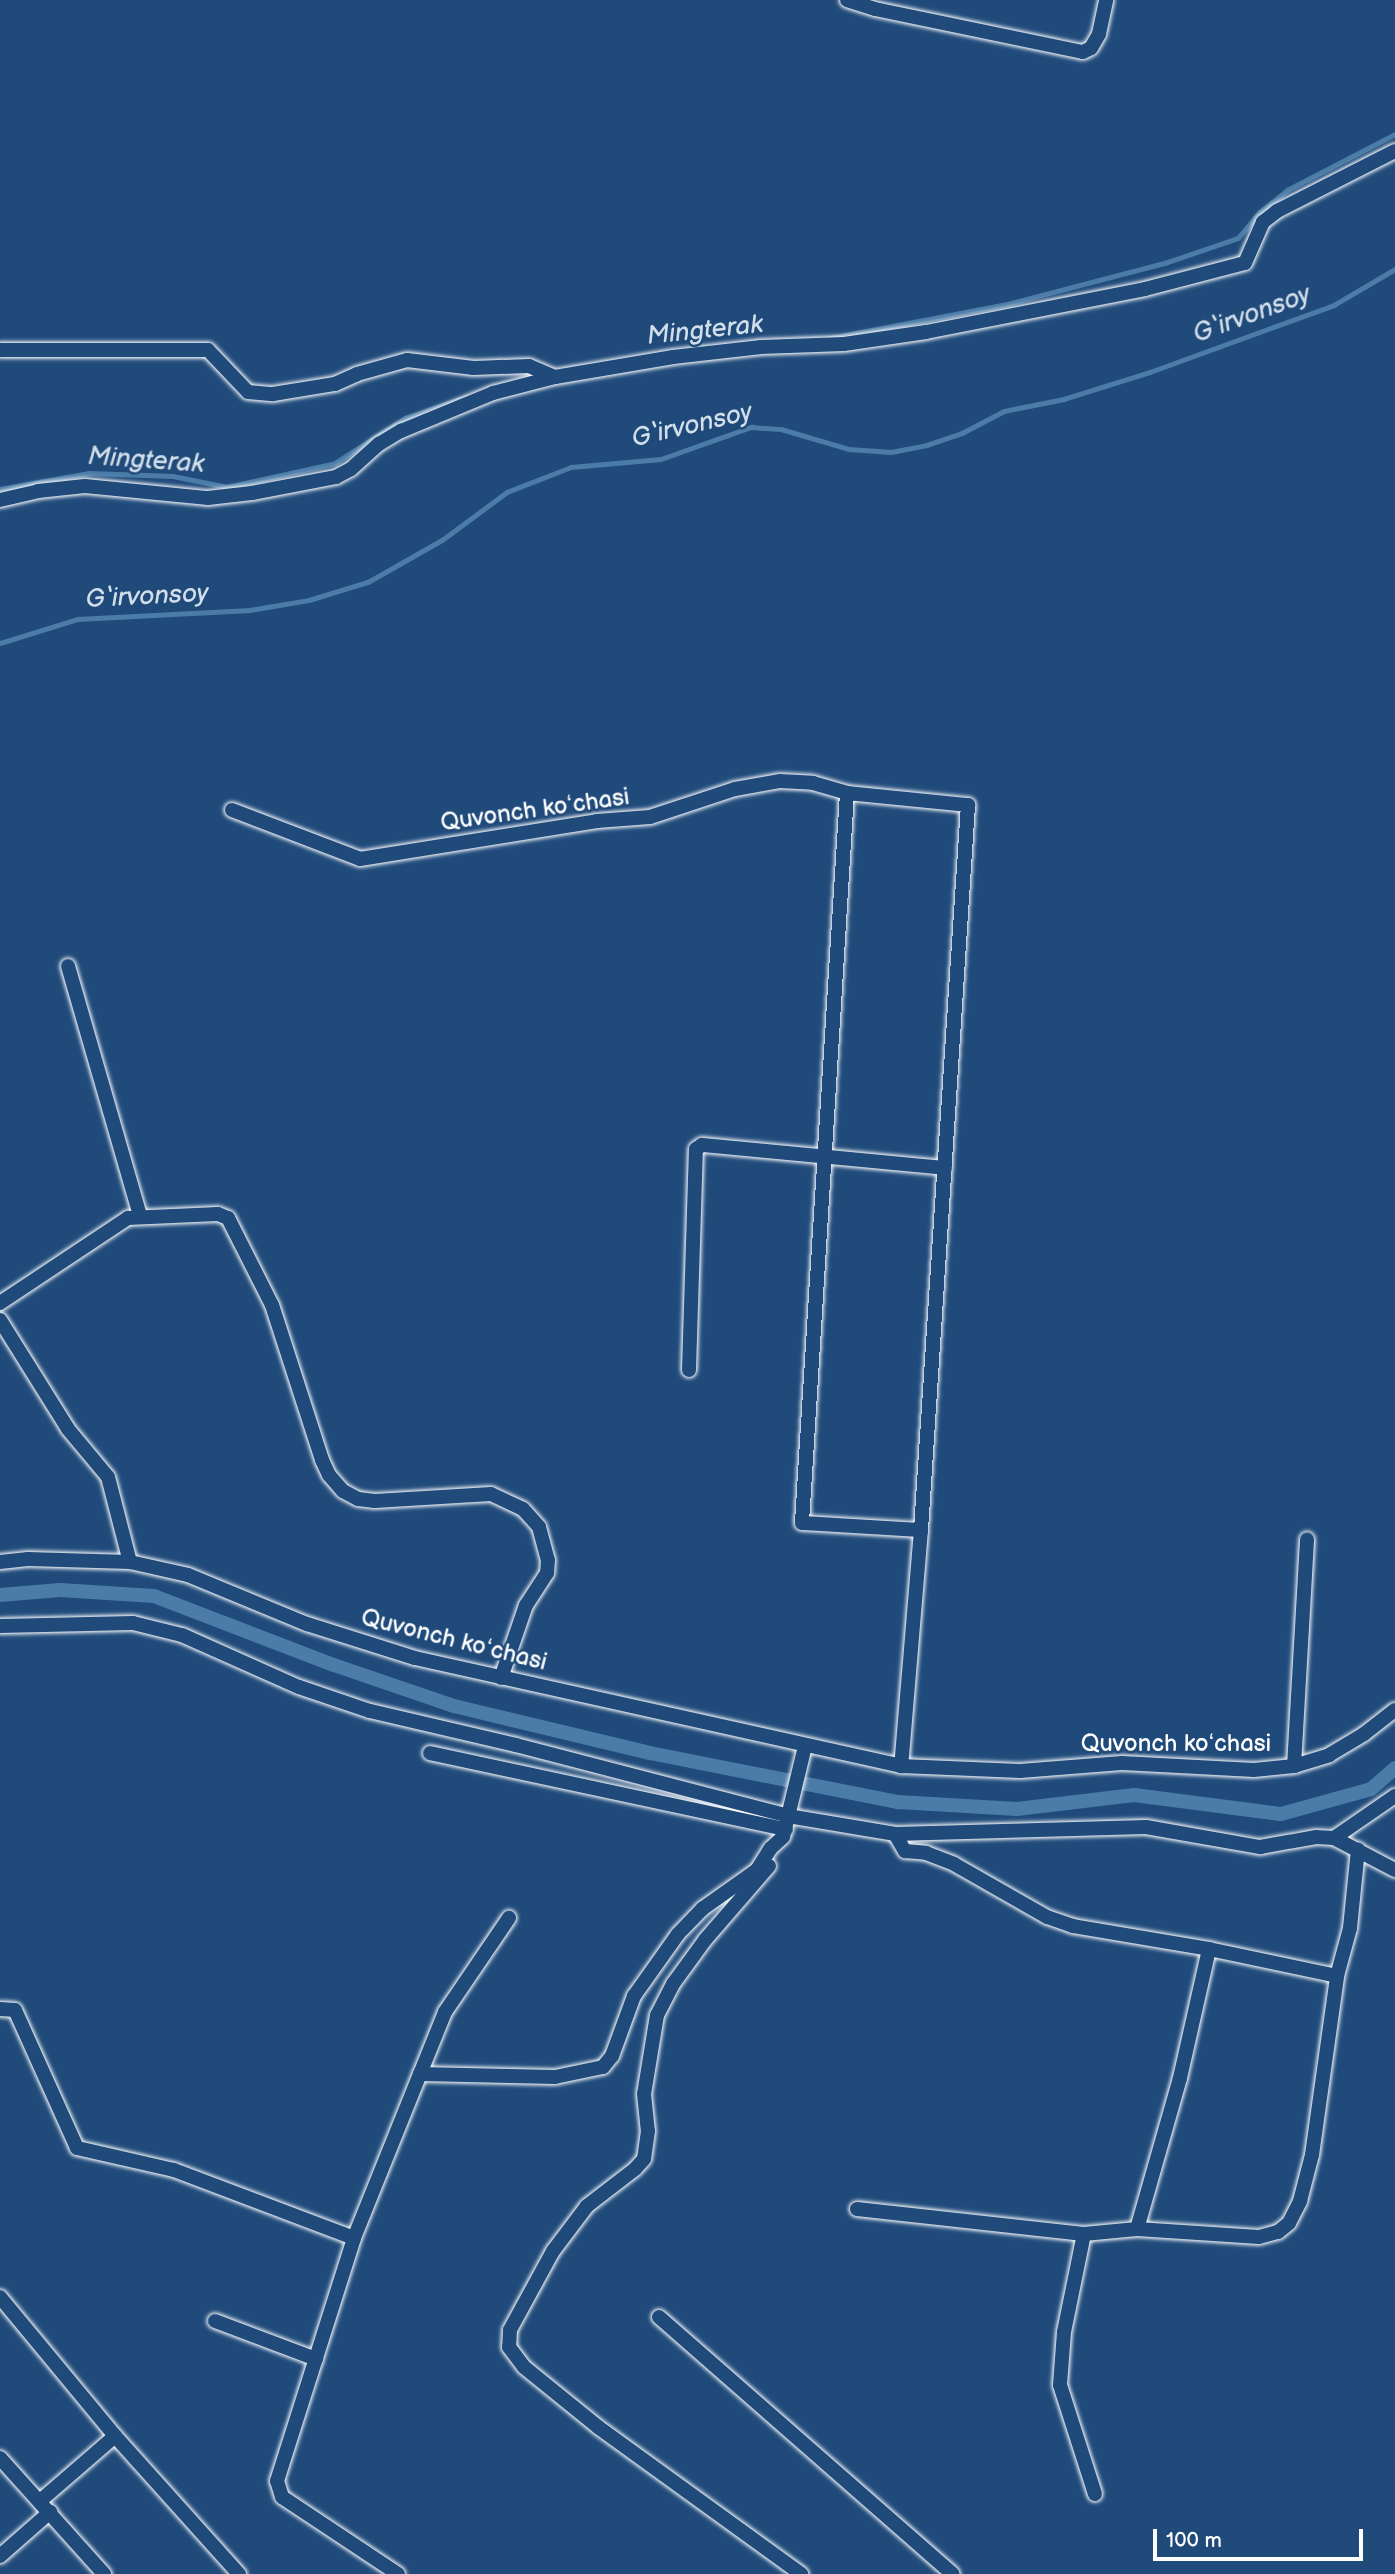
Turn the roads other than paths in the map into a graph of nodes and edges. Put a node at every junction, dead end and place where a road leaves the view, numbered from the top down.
1 (847, 0) edge
2 (1106, 0) edge
3 (1395, 150) edge
4 (0, 350) edge
5 (555, 377) junction
6 (0, 500) edge
7 (847, 793) junction
8 (232, 810) dead end
9 (68, 966) dead end
10 (825, 1156) junction
11 (945, 1168) junction
12 (140, 1215) junction
13 (0, 1303) edge
14 (0, 1320) edge
15 (689, 1370) dead end
16 (921, 1530) junction
17 (1307, 1539) dead end
18 (0, 1562) edge
19 (130, 1562) junction
20 (0, 1626) edge
21 (501, 1678) junction
22 (1395, 1710) edge
23 (805, 1746) junction
24 (430, 1753) dead end
25 (901, 1766) junction
26 (1294, 1766) junction
27 (1395, 1796) edge
28 (786, 1827) junction
29 (895, 1833) junction
30 (1334, 1838) junction
31 (1358, 1849) junction
32 (1395, 1870) edge
33 (509, 1918) dead end
34 (1209, 1949) junction
35 (1337, 1976) junction
36 (0, 2009) edge
37 (420, 2074) junction
38 (857, 2209) dead end
39 (1137, 2229) junction
40 (1084, 2234) junction
41 (354, 2238) junction
42 (0, 2297) edge
43 (659, 2317) dead end
44 (215, 2321) dead end
45 (316, 2359) junction
46 (115, 2436) junction
47 (0, 2458) edge
48 (1095, 2494) dead end
49 (45, 2507) junction
50 (0, 2556) edge
51 (104, 2574) edge
52 (239, 2574) edge
53 (398, 2574) edge
54 (801, 2574) edge
55 (953, 2574) edge

1 - 2 street
3 - 5 street
4 - 5 street
5 - 6 street
7 - 8 street, Quvonch koʻchasi
7 - 10 street
7 - 11 street, Quvonch koʻchasi
9 - 12 street
10 - 11 street
10 - 15 street
10 - 16 street
11 - 16 street, Quvonch koʻchasi
12 - 13 street
12 - 21 street
14 - 19 street
16 - 25 street, Quvonch koʻchasi
17 - 26 street
18 - 19 street, Quvonch koʻchasi
19 - 21 street, Quvonch koʻchasi
20 - 28 street
21 - 23 street, Quvonch koʻchasi
22 - 26 street, Quvonch koʻchasi
23 - 25 street, Quvonch koʻchasi
23 - 28 street
24 - 28 street
25 - 26 street, Quvonch koʻchasi
27 - 30 street
28 - 29 street
28 - 37 street
28 - 54 street
29 - 30 street
29 - 34 street
30 - 31 street
31 - 32 street
31 - 35 street
33 - 37 street
34 - 35 street
34 - 39 street
35 - 39 street
36 - 41 street
37 - 41 street
38 - 40 street
39 - 40 street
40 - 48 street
41 - 45 street
42 - 46 street
43 - 55 street
44 - 45 street
45 - 53 street
46 - 49 street
46 - 52 street
47 - 49 street
49 - 50 street
49 - 51 street

